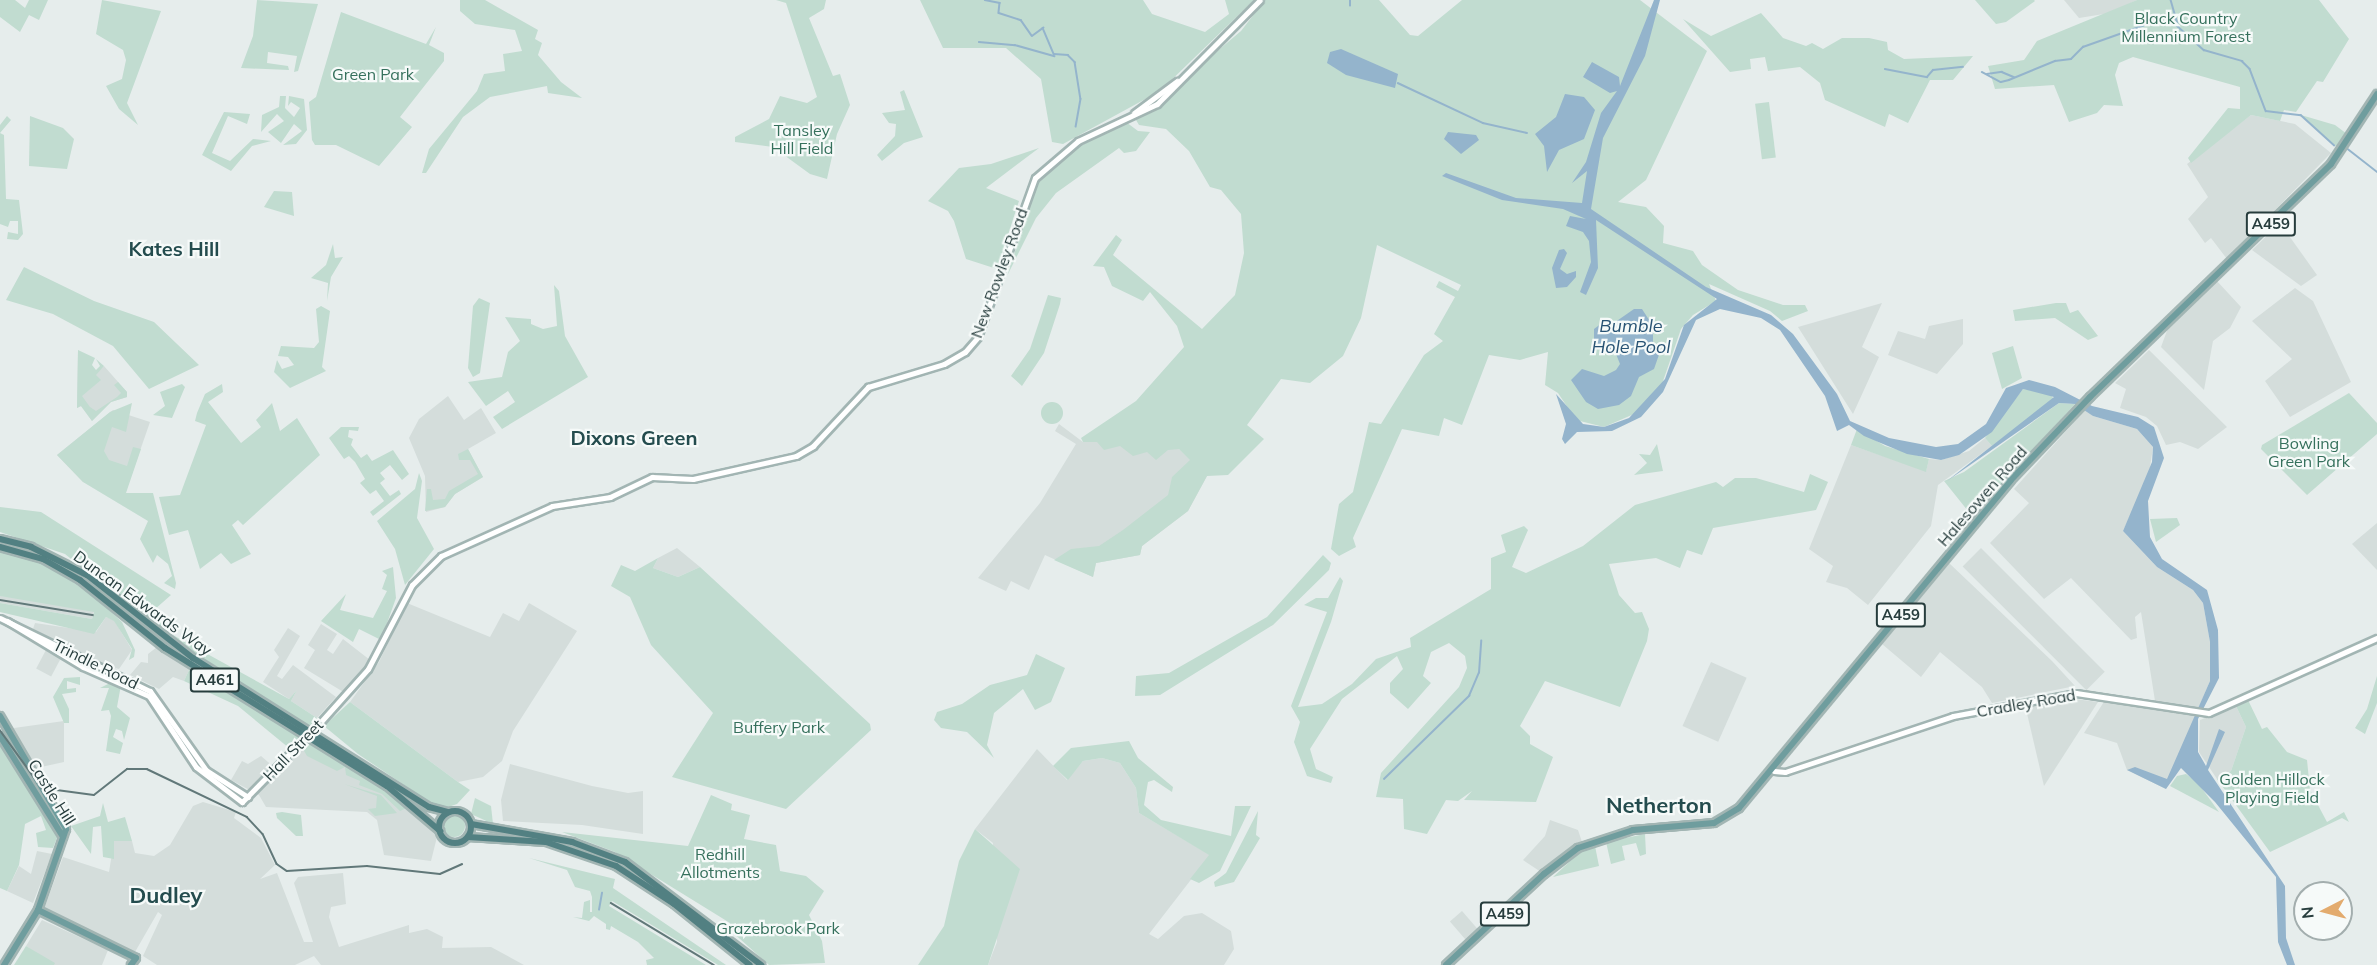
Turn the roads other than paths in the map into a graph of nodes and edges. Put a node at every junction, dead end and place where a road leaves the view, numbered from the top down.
1 (1260, 0) edge
2 (2377, 94) edge
3 (652, 477) joint
4 (0, 537) edge
5 (0, 547) edge
6 (0, 618) edge
7 (7, 621) junction
8 (2377, 638) edge
9 (146, 692) junction
10 (0, 716) edge
11 (183, 735) junction
12 (0, 736) edge
13 (196, 767) junction
14 (1774, 771) junction
15 (248, 797) junction
16 (242, 802) joint
17 (448, 812) junction
18 (471, 824) junction
19 (440, 831) junction
20 (63, 837) junction
21 (468, 837) junction
22 (38, 910) junction
23 (6, 964) edge
24 (131, 965) edge
25 (750, 965) edge
26 (761, 965) edge
27 (1446, 965) edge

1 - 3 main road, New Rowley Road
2 - 14 main road, Halesowen Road / A459
3 - 15 main road, Hall Street, bridge
4 - 17 highway, Duncan Edwards Way / A461
5 - 19 highway, Duncan Edwards Way / A461
6 - 7 main road, Trindle Road
7 - 9 main road, Trindle Road
7 - 9 main road, Trindle Road
8 - 14 main road, Cradley Road
9 - 11 main road, Trindle Road
9 - 13 main road, Trindle Road
10 - 20 main road, Castle Hill
11 - 13 main road
11 - 15 main road, Trindle Road
12 - 20 main road, Castle Hill
13 - 16 main road, Trindle Road
14 - 27 main road, Halesowen Road / A459
15 - 16 main road, Hall Street
17 - 18 highway, A461
17 - 19 highway
18 - 21 highway
18 - 26 highway, A461
19 - 21 highway, A461
20 - 22 main road
21 - 25 highway, A461
22 - 23 main road
22 - 24 main road

